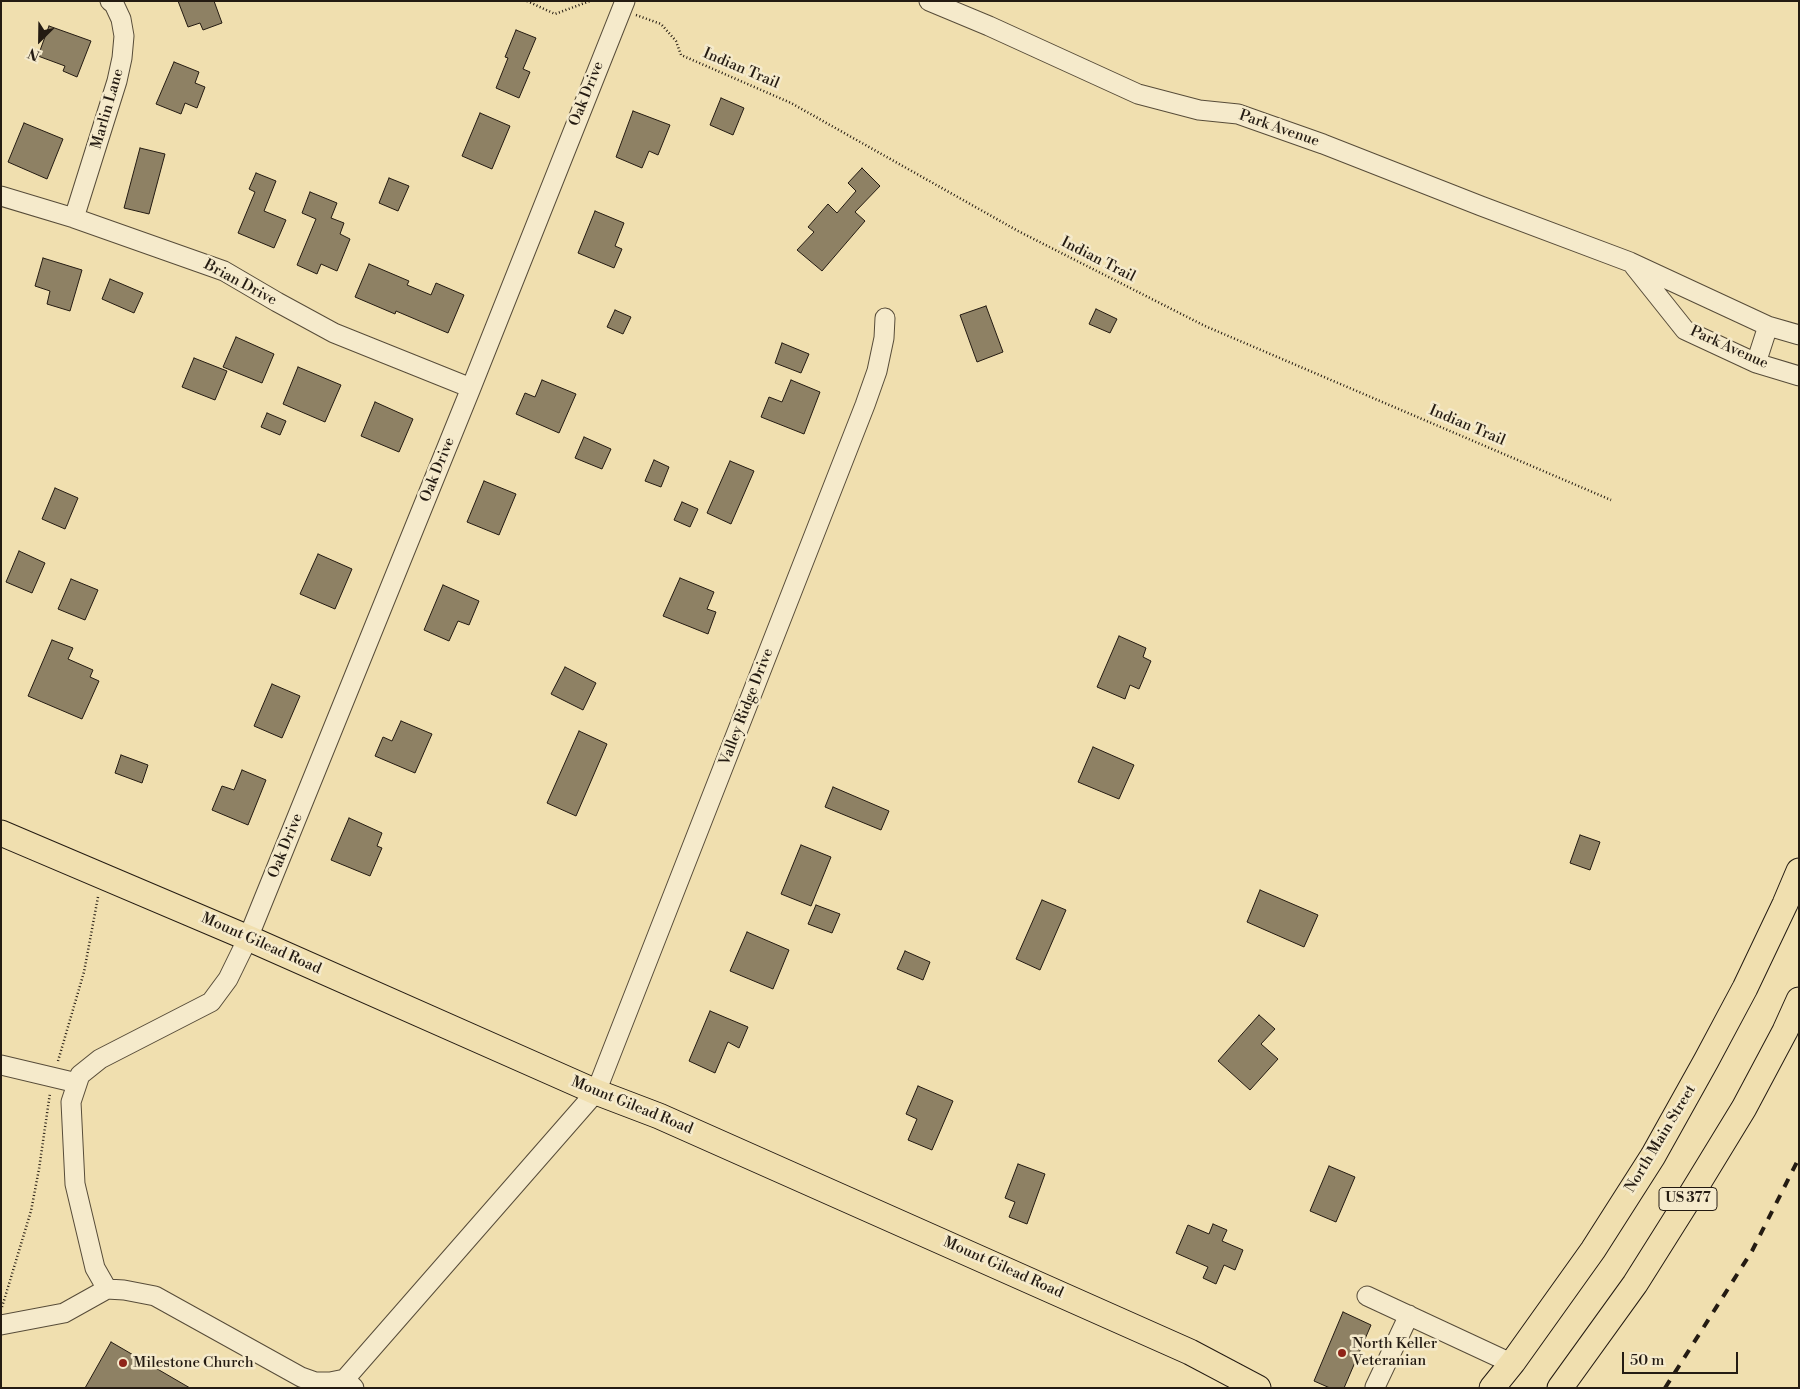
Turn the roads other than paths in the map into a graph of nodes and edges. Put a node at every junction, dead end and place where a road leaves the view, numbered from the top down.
1 (110, 1) edge
2 (929, 1) edge
3 (623, 5) edge
4 (1, 196) edge
5 (74, 218) junction
6 (1630, 262) junction
7 (886, 318) dead end
8 (1768, 326) junction
9 (1799, 335) edge
10 (1756, 363) junction
11 (1799, 376) edge
12 (471, 388) junction
13 (1, 833) edge
14 (1799, 871) edge
15 (248, 938) junction
16 (1799, 1000) edge
17 (1, 1065) edge
18 (77, 1083) junction
19 (596, 1092) junction
20 (107, 1289) junction
21 (1367, 1296) dead end
22 (1409, 1315) junction
23 (1, 1325) edge
24 (1511, 1363) junction
25 (350, 1383) edge
26 (1375, 1387) edge
27 (1258, 1388) edge
28 (1492, 1388) edge
29 (1560, 1388) edge

1 - 5 street, Marlin Lane
2 - 6 street, Park Avenue
3 - 12 street, Oak Drive
4 - 5 street, Brian Drive
5 - 12 street, Brian Drive
6 - 8 street, Park Avenue
6 - 10 street, Park Avenue
7 - 19 street, Valley Ridge Drive
8 - 9 street, Park Avenue
8 - 10 street
10 - 11 street, Park Avenue
12 - 15 street, Oak Drive
13 - 15 main road, Mount Gilead Road
14 - 24 main road, North Main Street / US 377
15 - 18 street, Oak Drive
15 - 19 main road, Mount Gilead Road
16 - 29 main road, US 377
17 - 18 street
18 - 20 street
19 - 25 street, Valley Ridge Drive
19 - 27 main road, Mount Gilead Road
20 - 23 street
20 - 25 street
21 - 22 street
22 - 24 street
22 - 26 street
24 - 28 main road, North Main Street / US 377

